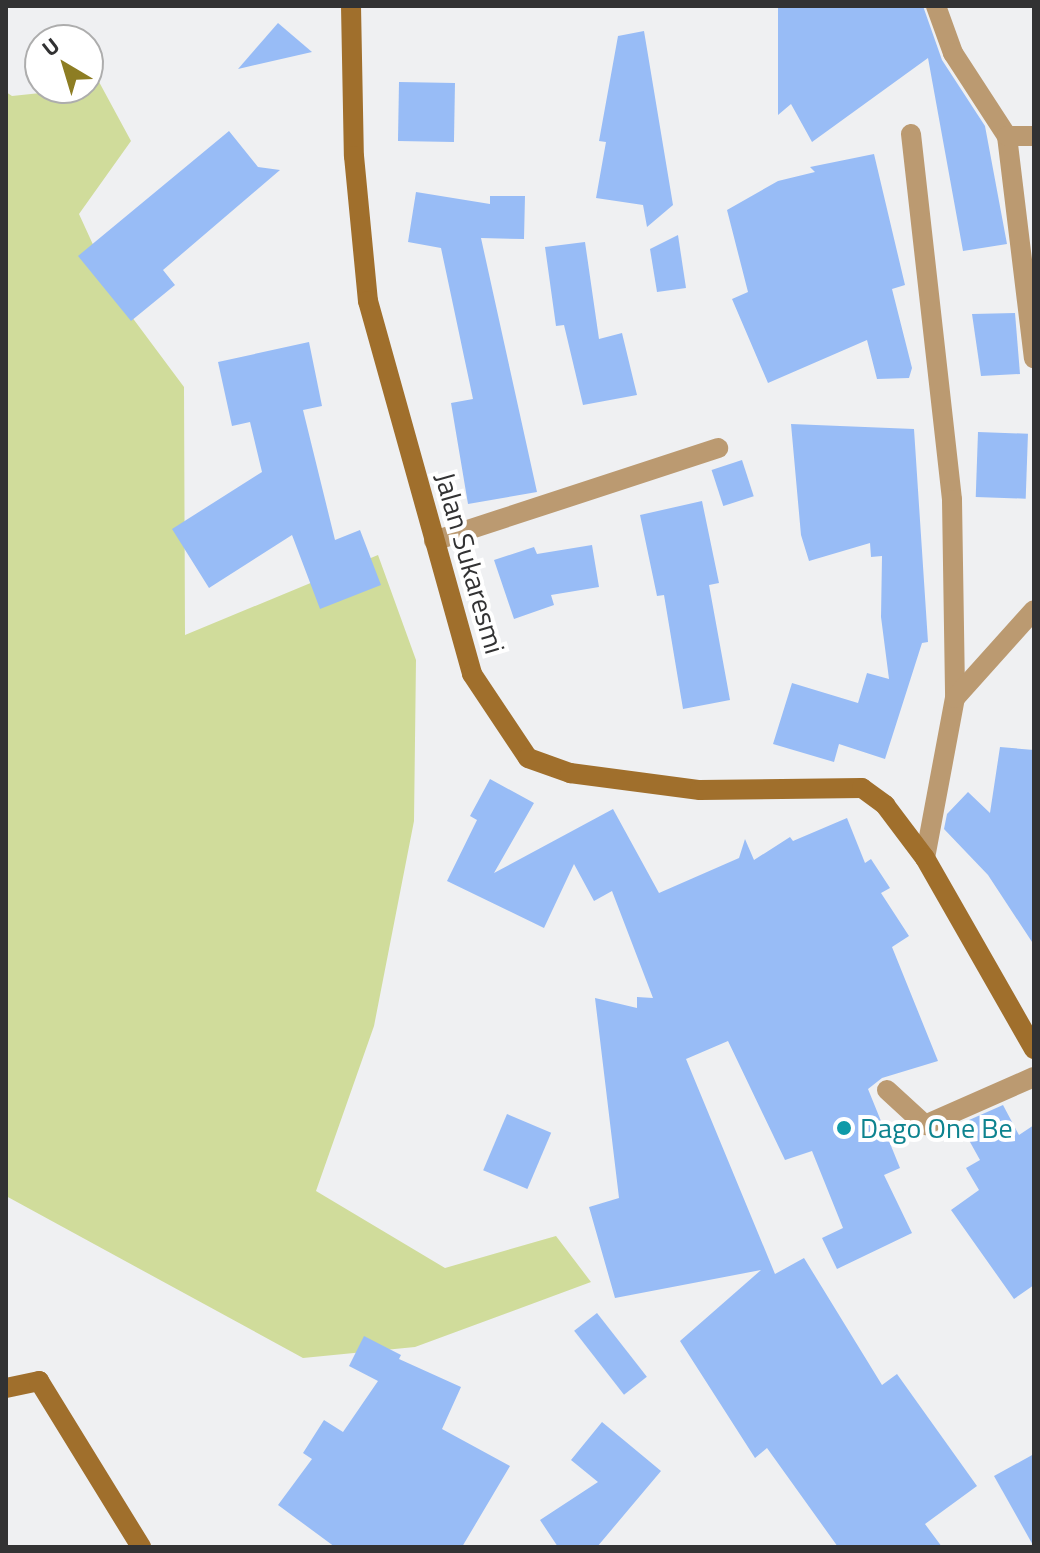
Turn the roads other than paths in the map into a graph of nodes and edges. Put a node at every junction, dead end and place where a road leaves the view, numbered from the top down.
1 (936, 6) edge
2 (352, 7) edge
3 (911, 134) dead end
4 (1007, 136) junction
5 (1034, 136) edge
6 (1034, 358) edge
7 (718, 448) dead end
8 (434, 541) junction
9 (1034, 610) edge
10 (955, 698) junction
11 (925, 858) junction
12 (1034, 1049) edge
13 (1034, 1077) edge
14 (887, 1090) dead end
15 (6, 1388) edge
16 (141, 1547) edge

1 - 4 street
2 - 8 main road, Jalan Sukaresmi
3 - 10 street
4 - 5 street
4 - 6 street
7 - 8 street
8 - 11 main road, Jalan Sukaresmi
9 - 10 street
10 - 11 street
11 - 12 main road, Jalan Sukaresmi
13 - 14 street
15 - 16 main road

